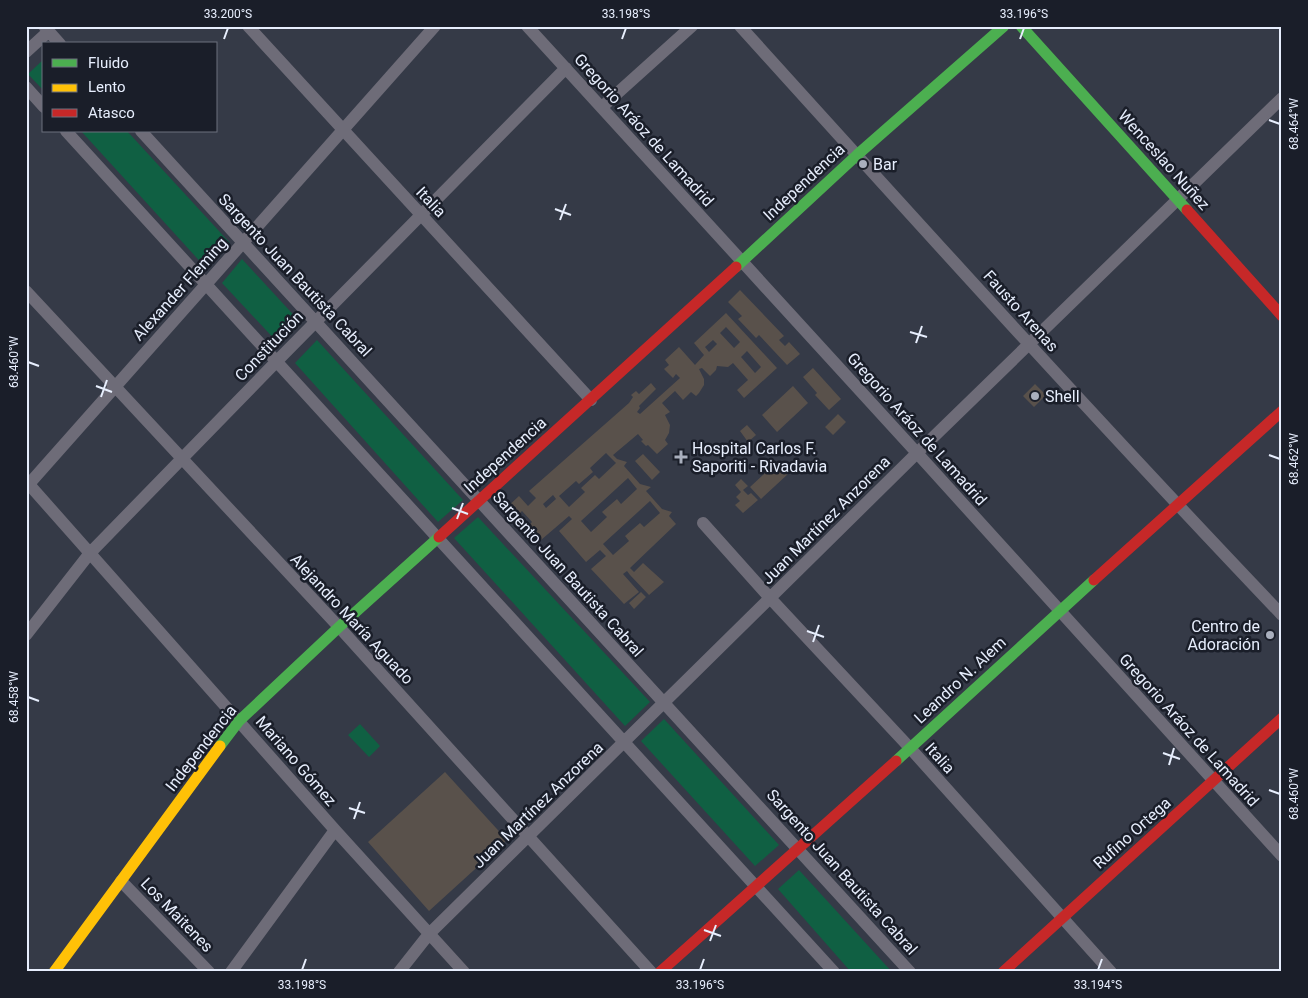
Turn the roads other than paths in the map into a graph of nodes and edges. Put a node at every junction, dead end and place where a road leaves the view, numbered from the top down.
1 (248, 26) edge
2 (436, 26) edge
3 (527, 26) edge
4 (692, 26) edge
5 (740, 26) edge
6 (1004, 26) edge
7 (1021, 26) edge
8 (47, 29) edge
9 (58, 42) edge
10 (26, 52) edge
11 (566, 68) junction
12 (26, 88) edge
13 (1282, 98) edge
14 (42, 105) edge
15 (602, 107) junction
16 (343, 131) junction
17 (67, 132) edge
18 (142, 132) edge
19 (857, 156) junction
20 (1176, 199) junction
21 (420, 215) junction
22 (243, 242) junction
23 (742, 262) junction
24 (204, 285) junction
25 (26, 291) edge
26 (1282, 316) edge
27 (316, 321) junction
28 (1029, 344) junction
29 (276, 362) junction
30 (115, 386) junction
31 (591, 400) junction
32 (1282, 411) edge
33 (917, 452) junction
34 (182, 459) junction
35 (28, 482) edge
36 (479, 501) junction
37 (1176, 504) junction
38 (703, 523) dead end
39 (436, 538) junction
40 (90, 553) junction
41 (770, 598) junction
42 (1059, 611) junction
43 (1282, 615) edge
44 (339, 627) junction
45 (26, 635) edge
46 (664, 704) junction
47 (1282, 718) edge
48 (239, 721) junction
49 (625, 742) junction
50 (910, 748) junction
51 (1213, 781) junction
52 (335, 830) junction
53 (528, 837) junction
54 (798, 848) junction
55 (1282, 856) edge
56 (121, 881) junction
57 (755, 886) junction
58 (1063, 918) junction
59 (429, 934) junction
60 (54, 972) edge
61 (209, 972) edge
62 (231, 972) edge
63 (399, 972) edge
64 (464, 972) edge
65 (651, 972) edge
66 (660, 972) edge
67 (834, 972) edge
68 (910, 972) edge
69 (1003, 972) edge
70 (1112, 972) edge

1 - 16 street, Italia
2 - 16 street, Alexander Fleming
3 - 11 street, Gregorio Aráoz de Lamadrid
4 - 15 street
5 - 19 street, Fausto Arenas
6 - 19 street, Independencia
7 - 20 street, Wenceslao Nuñez
8 - 9 street
8 - 10 street
11 - 15 street, Gregorio Aráoz de Lamadrid
11 - 21 street, Constitución
12 - 14 street
13 - 20 street, Juan Martínez Anzorena
15 - 23 street, Gregorio Aráoz de Lamadrid
16 - 21 street, Italia
16 - 22 street, Alexander Fleming
17 - 24 street
18 - 22 street, Sargento Juan Bautista Cabral
19 - 23 street, Independencia
19 - 28 street, Fausto Arenas
20 - 26 street, Wenceslao Nuñez
20 - 28 street, Juan Martínez Anzorena
21 - 27 street, Constitución
21 - 31 street, Italia
22 - 24 street, Alexander Fleming
22 - 27 street, Sargento Juan Bautista Cabral
23 - 31 street, Independencia
23 - 33 street, Gregorio Aráoz de Lamadrid
24 - 29 street
24 - 30 street, Alexander Fleming
25 - 30 street, Alejandro María Aguado
27 - 29 street, Constitución
27 - 36 street, Sargento Juan Bautista Cabral
28 - 33 street, Juan Martínez Anzorena
28 - 37 street, Fausto Arenas
29 - 34 street, Constitución
29 - 39 street
30 - 34 street, Alejandro María Aguado
30 - 35 street, Alexander Fleming
31 - 36 street, Independencia
32 - 37 street, Leandro N. Alem
33 - 41 street, Juan Martínez Anzorena
33 - 42 street, Gregorio Aráoz de Lamadrid
34 - 40 street, Constitución
34 - 44 street, Alejandro María Aguado
35 - 40 street, Mariano Gómez
36 - 39 street, Independencia
36 - 46 street, Sargento Juan Bautista Cabral
37 - 42 street, Leandro N. Alem
37 - 43 street, Fausto Arenas
38 - 41 street, Italia
39 - 44 street, Independencia
39 - 49 street
40 - 45 street, Constitución
40 - 48 street, Mariano Gómez
41 - 46 street, Juan Martínez Anzorena
41 - 50 street, Italia
42 - 50 street, Leandro N. Alem
42 - 51 street, Gregorio Aráoz de Lamadrid
44 - 48 street, Independencia
44 - 53 street, Alejandro María Aguado
46 - 49 street, Juan Martínez Anzorena
46 - 54 street, Sargento Juan Bautista Cabral
47 - 51 street, Rufino Ortega
48 - 52 street, Mariano Gómez
48 - 56 street, Independencia
49 - 53 street, Juan Martínez Anzorena
49 - 57 street
50 - 54 street, Leandro N. Alem
50 - 58 street, Italia
51 - 55 street, Gregorio Aráoz de Lamadrid
51 - 58 street, Rufino Ortega
52 - 59 street, Mariano Gómez
52 - 62 street
53 - 59 street, Juan Martínez Anzorena
53 - 65 street, Alejandro María Aguado
54 - 57 street, Leandro N. Alem
54 - 68 street, Sargento Juan Bautista Cabral
56 - 60 street, Independencia
56 - 61 street, Los Maitenes
57 - 66 street, Leandro N. Alem
57 - 67 street
58 - 69 street, Rufino Ortega
58 - 70 street, Italia
59 - 63 street, Juan Martínez Anzorena
59 - 64 street, Mariano Gómez

